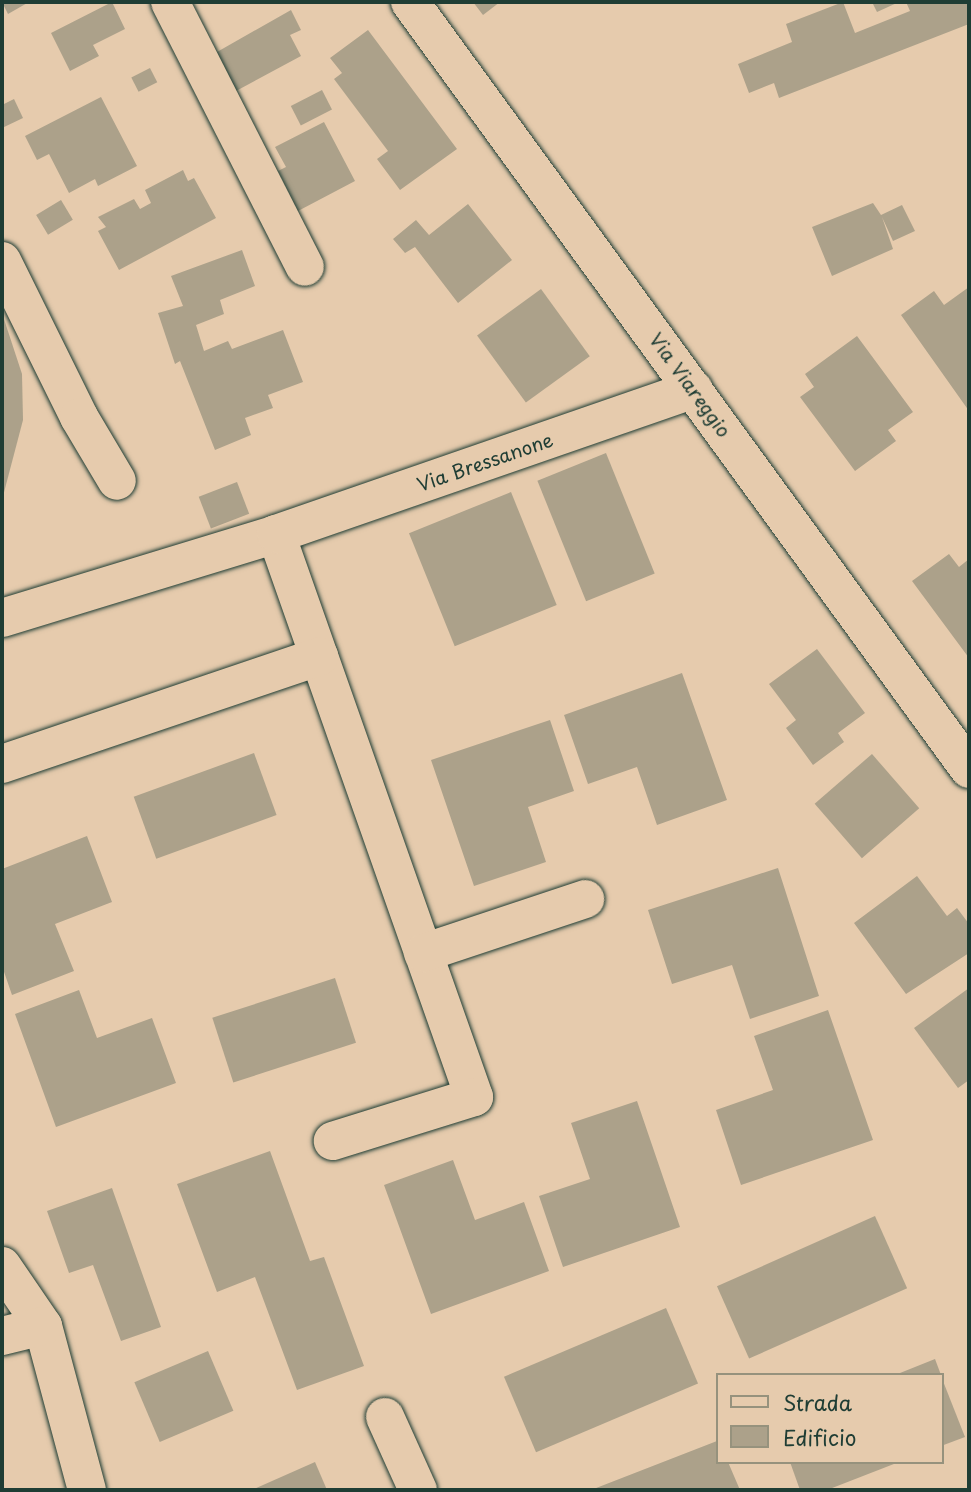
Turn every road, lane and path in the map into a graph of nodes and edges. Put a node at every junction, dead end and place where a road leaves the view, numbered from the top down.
1 (170, 2) edge
2 (410, 2) edge
3 (2, 261) edge
4 (305, 267) dead end
5 (694, 389) junction
6 (117, 481) dead end
7 (276, 534) junction
8 (2, 618) edge
9 (318, 657) junction
10 (2, 764) edge
11 (969, 769) edge
12 (585, 899) dead end
13 (423, 953) junction
14 (333, 1141) dead end
15 (2, 1266) edge
16 (43, 1326) junction
17 (2, 1336) edge
18 (385, 1417) dead end
19 (87, 1490) edge
20 (418, 1490) edge

1 - 4 street
2 - 5 street, Via Viareggio
3 - 6 street
5 - 7 street, Via Bressanone
5 - 11 street, Via Viareggio
7 - 8 street, Via Bressanone
7 - 9 street
9 - 10 street
9 - 13 street
12 - 13 street
13 - 14 street
15 - 16 street
16 - 17 street
16 - 19 street
18 - 20 street

